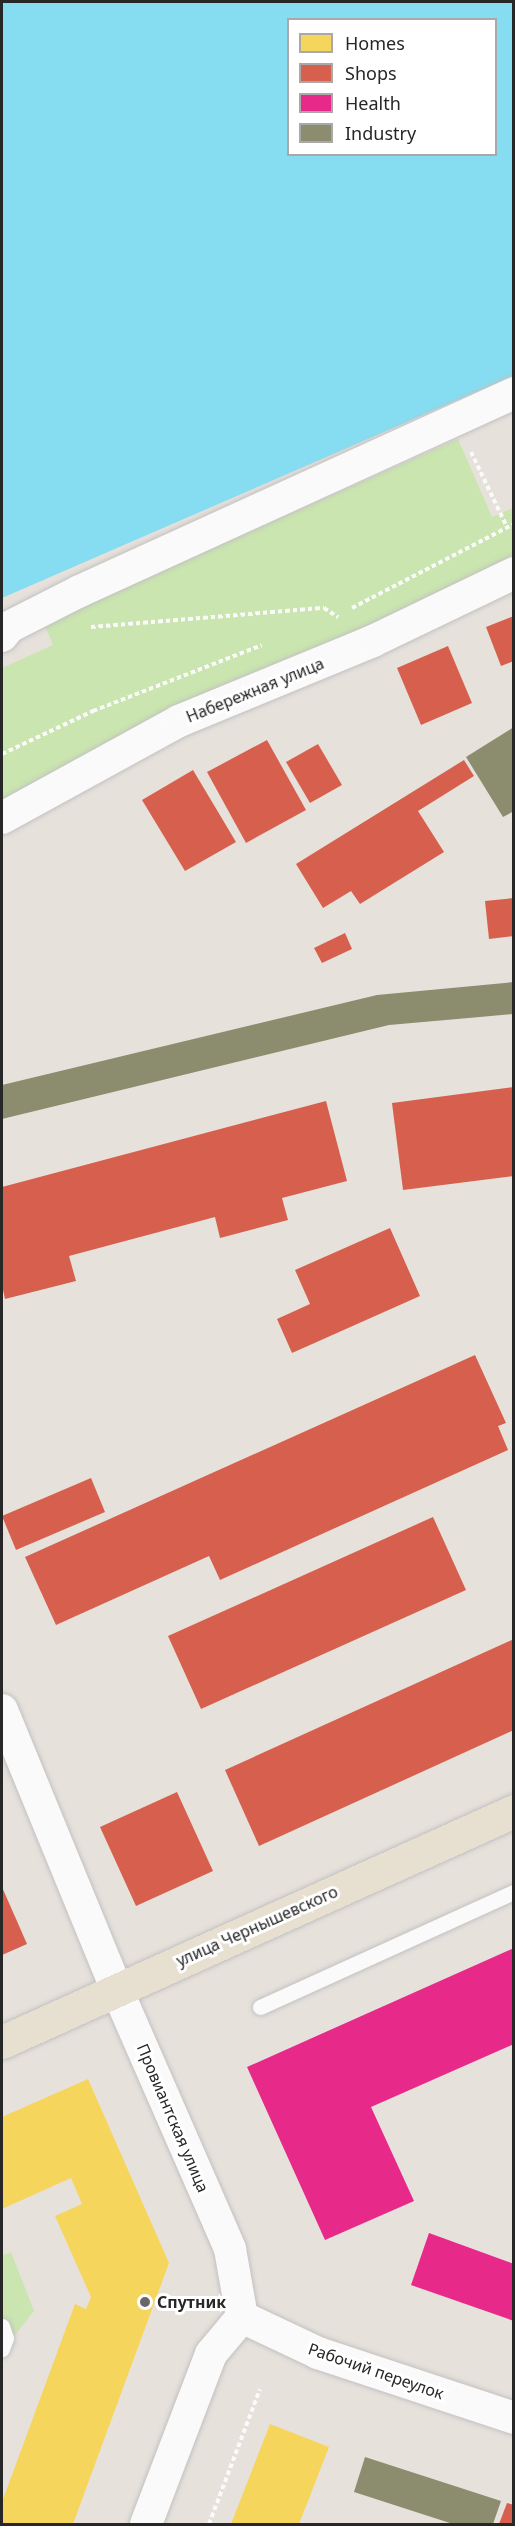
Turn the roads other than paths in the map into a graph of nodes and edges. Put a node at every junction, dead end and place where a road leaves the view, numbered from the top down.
1 (513, 393) edge
2 (513, 573) edge
3 (2, 636) edge
4 (2, 818) edge
5 (2, 1710) edge
6 (513, 1811) edge
7 (513, 1892) edge
8 (117, 1989) junction
9 (260, 2007) dead end
10 (2, 2042) edge
11 (242, 2317) junction
12 (2, 2326) edge
13 (2, 2349) edge
14 (513, 2418) edge
15 (146, 2524) edge

1 - 3 street
2 - 4 street, Набережная улица
5 - 8 street, Провиантская улица
6 - 8 main road, улица Чернышевского
7 - 9 lane
8 - 10 main road, улица Чернышевского
8 - 11 street, Провиантская улица
11 - 14 street, Рабочий переулок
11 - 15 street
12 - 13 lane

